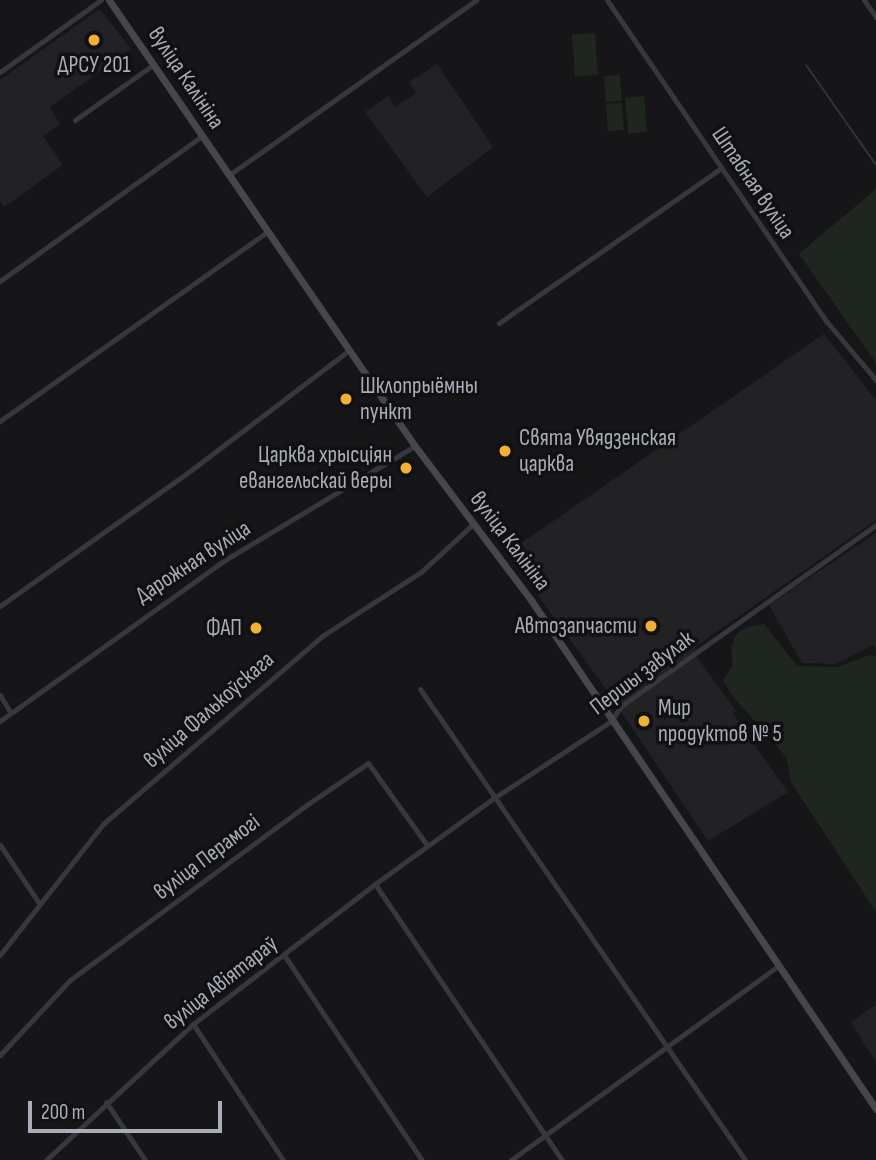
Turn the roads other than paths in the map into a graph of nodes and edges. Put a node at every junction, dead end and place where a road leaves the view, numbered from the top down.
1 (101, 0) edge
2 (109, 0) edge
3 (476, 0) edge
4 (607, 0) edge
5 (864, 0) edge
6 (876, 17) edge
7 (154, 64) junction
8 (0, 72) edge
9 (75, 120) dead end
10 (202, 136) junction
11 (721, 168) junction
12 (229, 175) junction
13 (268, 232) junction
14 (0, 281) edge
15 (499, 323) dead end
16 (348, 351) junction
17 (876, 380) edge
18 (0, 421) edge
19 (415, 446) junction
20 (473, 523) junction
21 (876, 525) edge
22 (0, 606) edge
23 (421, 689) dead end
24 (0, 695) edge
25 (10, 713) junction
26 (0, 721) edge
27 (611, 721) junction
28 (494, 797) junction
29 (0, 845) edge
30 (427, 845) junction
31 (375, 884) junction
32 (39, 904) junction
33 (0, 955) edge
34 (284, 955) junction
35 (779, 965) junction
36 (193, 1024) junction
37 (666, 1047) junction
38 (0, 1055) edge
39 (106, 1102) junction
40 (876, 1109) edge
41 (545, 1134) junction
42 (46, 1160) edge
43 (145, 1160) edge
44 (283, 1160) edge
45 (422, 1160) edge
46 (511, 1160) edge
47 (562, 1160) edge
48 (745, 1160) edge

1 - 8 street
2 - 7 street, вуліца Калініна
3 - 12 street
4 - 11 street, Штабная вуліца
5 - 6 street
7 - 9 street
7 - 10 street, вуліца Калініна
10 - 12 street, вуліца Калініна
10 - 14 street
11 - 15 street
11 - 17 street, Штабная вуліца
12 - 13 street, вуліца Калініна
13 - 16 street, вуліца Калініна
13 - 18 street
16 - 19 street, вуліца Калініна
16 - 22 street
19 - 20 street, вуліца Калініна
19 - 25 street, Дарожная вуліца
20 - 27 street, вуліца Калініна
20 - 32 street, вуліца Фалькоўскага
21 - 27 street, Першы завулак
23 - 28 street
24 - 25 street
25 - 26 street, Дарожная вуліца
27 - 28 street, Першы завулак
27 - 35 street, вуліца Калініна
28 - 30 street, Першы завулак
28 - 37 street
29 - 32 street
30 - 31 street, вуліца Авіятараў
30 - 38 street, вуліца Перамогі
31 - 34 street, вуліца Авіятараў
31 - 41 street
32 - 33 street, вуліца Фалькоўскага
34 - 36 street, вуліца Авіятараў
34 - 45 street
35 - 37 street
35 - 40 street, вуліца Калініна
36 - 39 street, вуліца Авіятараў
36 - 44 street
37 - 41 street
37 - 48 street
39 - 42 street, вуліца Авіятараў
39 - 43 street
41 - 46 street
41 - 47 street

